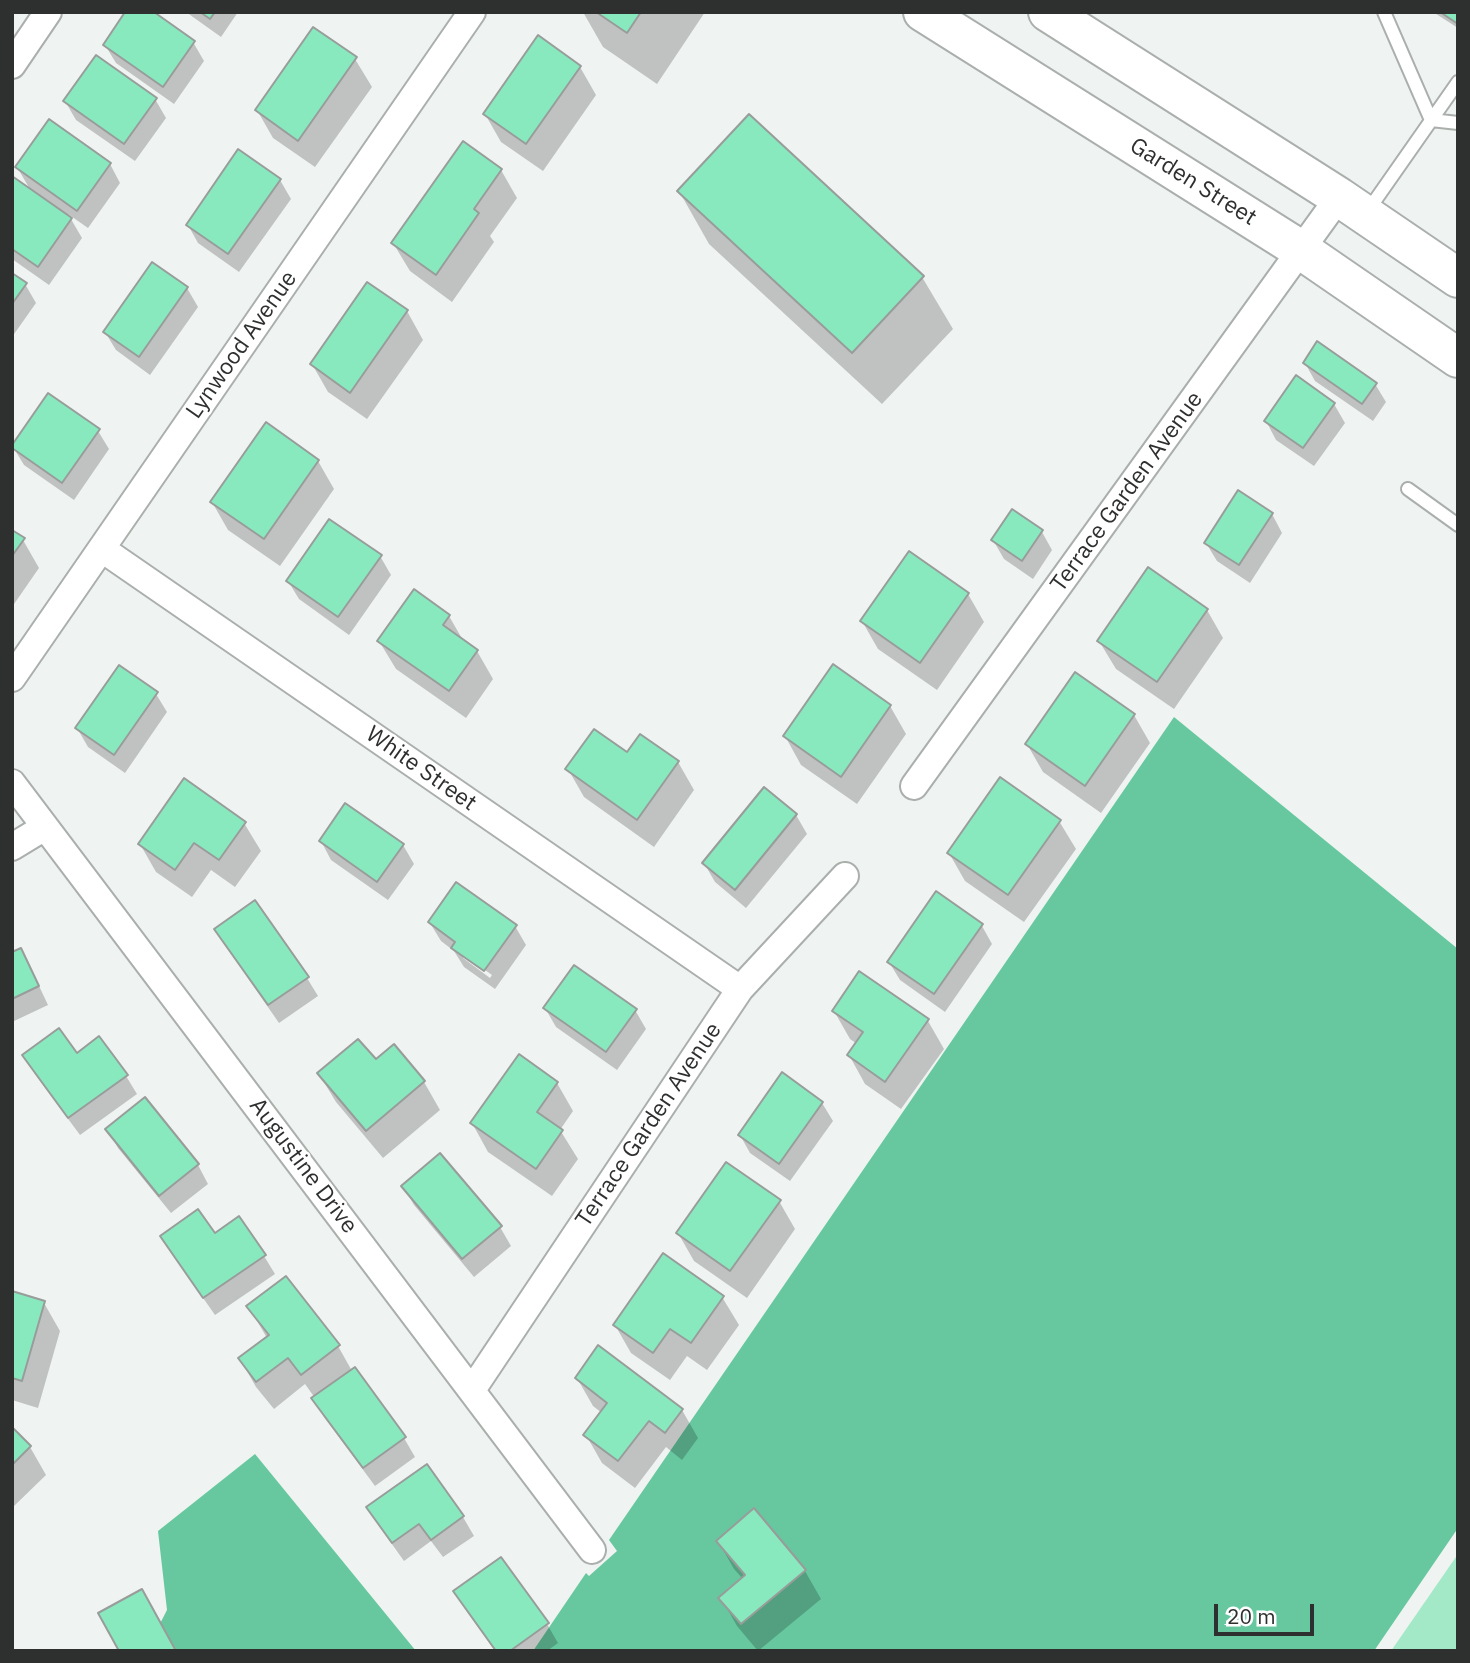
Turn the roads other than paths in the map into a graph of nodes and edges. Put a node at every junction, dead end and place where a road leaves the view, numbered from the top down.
1 (48, 12) edge
2 (472, 12) edge
3 (923, 12) edge
4 (1048, 12) edge
5 (1384, 12) edge
6 (12, 65) edge
7 (1458, 82) edge
8 (1431, 120) junction
9 (1458, 123) edge
10 (1352, 206) junction
11 (1301, 250) junction
12 (1458, 278) edge
13 (1458, 358) edge
14 (1408, 489) dead end
15 (1458, 525) edge
16 (102, 549) junction
17 (12, 678) edge
18 (12, 783) edge
19 (914, 786) dead end
20 (45, 827) junction
21 (12, 847) edge
22 (845, 876) dead end
23 (740, 989) junction
24 (472, 1390) junction
25 (592, 1550) dead end

1 - 6 street
2 - 16 street, Lynwood Avenue
3 - 11 main road, Garden Street
4 - 10 main road
5 - 8 lane
7 - 8 lane
8 - 9 lane
8 - 10 lane
10 - 11 street, Terrace Garden Avenue
10 - 12 main road
11 - 13 main road, Garden Street
11 - 19 street, Terrace Garden Avenue
14 - 15 lane
16 - 17 street, Lynwood Avenue
16 - 23 street, White Street
18 - 20 street, Augustine Drive
20 - 21 street
20 - 24 street, Augustine Drive
22 - 23 street, Terrace Garden Avenue
23 - 24 street, Terrace Garden Avenue
24 - 25 street, Augustine Drive

